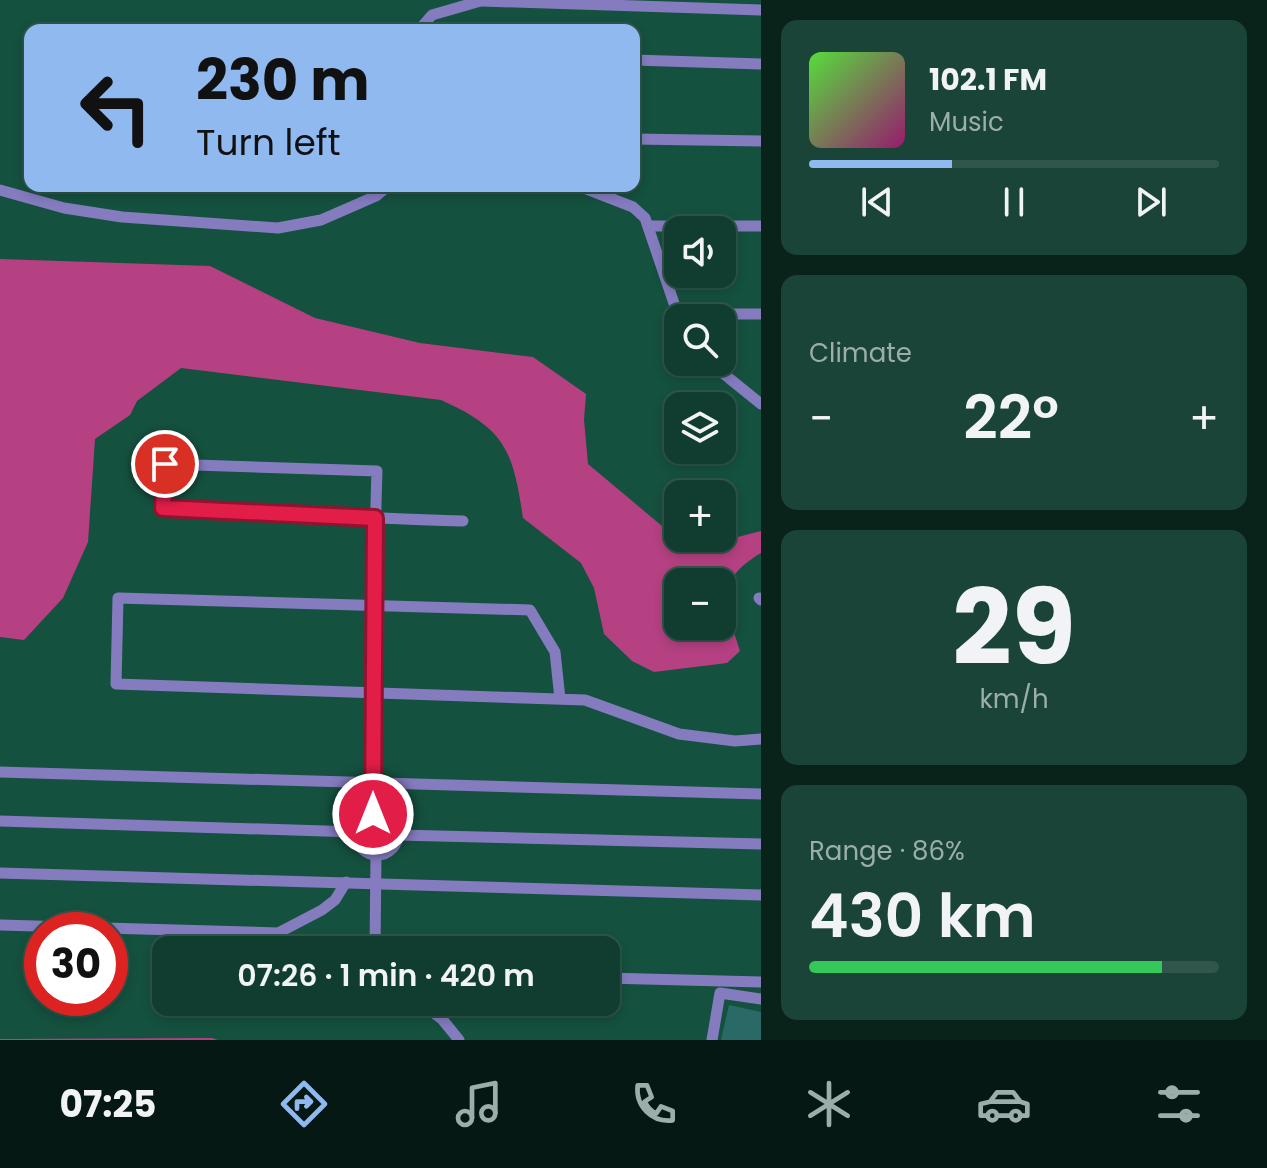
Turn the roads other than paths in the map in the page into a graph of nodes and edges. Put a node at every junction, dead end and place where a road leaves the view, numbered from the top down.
1 (483, 0) edge
2 (507, 1) edge
3 (761, 10) edge
4 (424, 24) edge
5 (640, 60) edge
6 (761, 64) edge
7 (640, 139) edge
8 (761, 141) edge
9 (0, 190) edge
10 (381, 192) edge
11 (594, 192) edge
12 (649, 226) junction
13 (761, 226) edge
14 (674, 304) edge
15 (761, 314) edge
16 (736, 315) edge
17 (726, 376) edge
18 (761, 404) edge
19 (375, 518) junction
20 (463, 521) dead end
21 (373, 603) junction
22 (372, 692) junction
23 (560, 699) junction
24 (761, 739) edge
25 (0, 772) edge
26 (373, 783) junction
27 (761, 794) edge
28 (373, 814) junction
29 (0, 821) edge
30 (356, 832) junction
31 (398, 835) junction
32 (761, 844) edge
33 (376, 854) junction
34 (0, 873) edge
35 (346, 882) junction
36 (375, 884) junction
37 (761, 895) edge
38 (0, 925) edge
39 (375, 936) edge
40 (620, 978) edge
41 (761, 982) edge
42 (761, 999) edge
43 (438, 1016) edge
44 (459, 1040) edge
45 (712, 1040) edge

1 - 2 street
1 - 4 street
2 - 3 street
5 - 6 street
7 - 8 street
9 - 10 street
11 - 12 street
12 - 13 street
12 - 14 street
15 - 16 street
17 - 18 street
19 - 19 street
19 - 20 street
19 - 21 street
21 - 22 street
21 - 22 street
21 - 23 street
22 - 23 street
22 - 26 street
23 - 24 street
25 - 26 street
26 - 27 street
26 - 28 street
28 - 30 street
28 - 31 street
29 - 30 street
30 - 33 street
31 - 32 street
31 - 33 street
33 - 36 street
34 - 35 street
35 - 36 street
35 - 38 street
36 - 37 street
36 - 39 street
40 - 41 street
42 - 45 street
43 - 44 street

